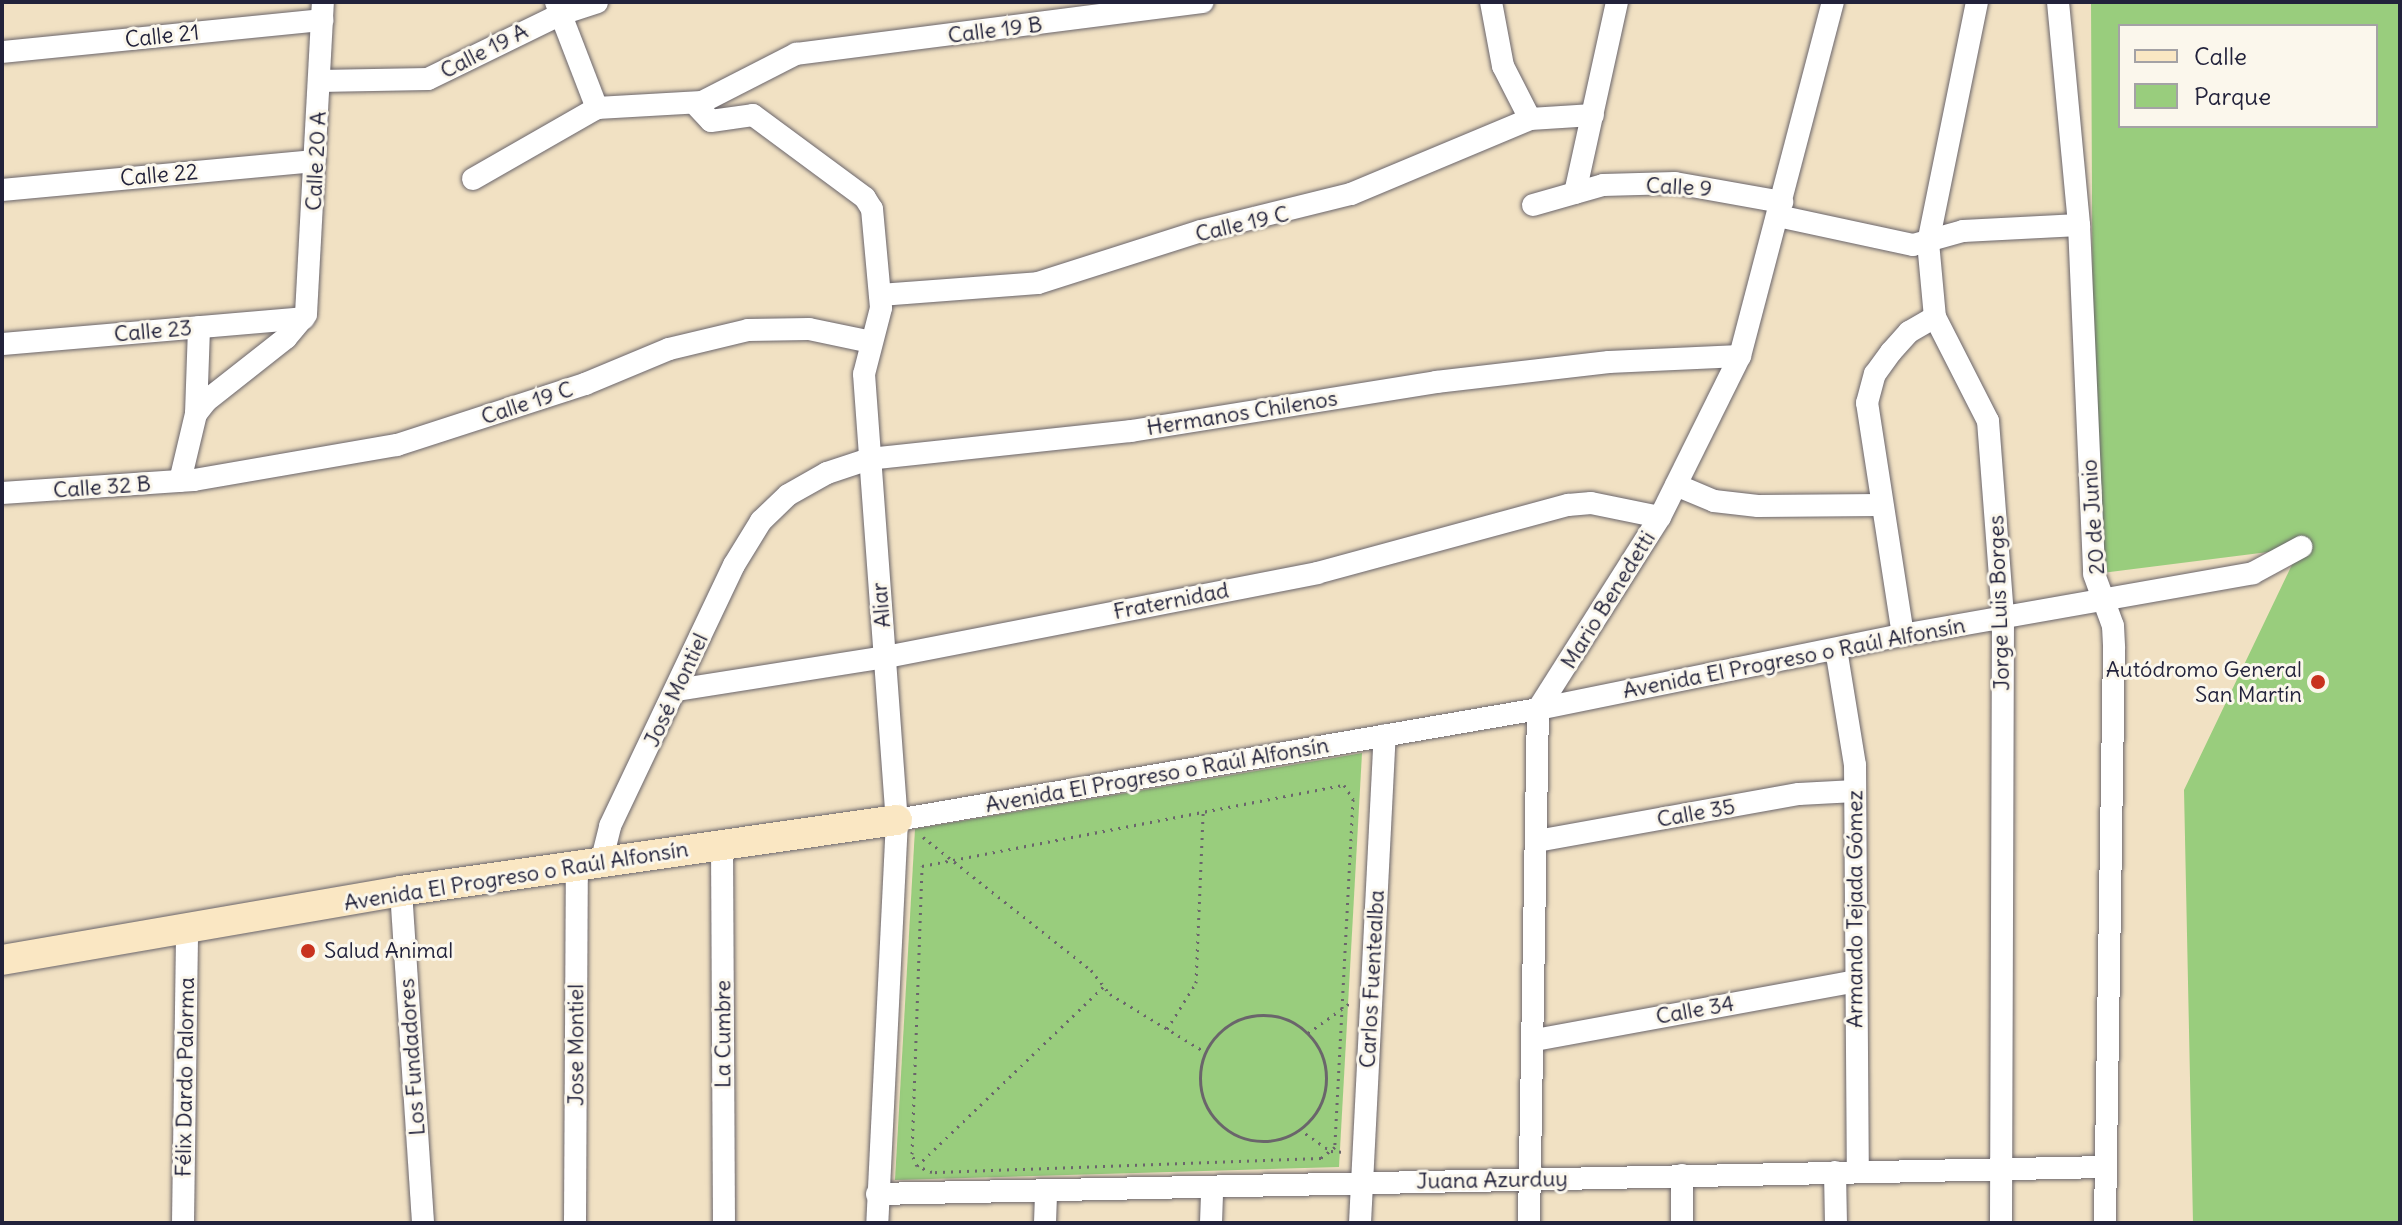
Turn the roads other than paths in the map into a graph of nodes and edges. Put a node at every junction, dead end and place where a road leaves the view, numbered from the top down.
1 (597, 2) edge
2 (1203, 2) edge
3 (1491, 2) edge
4 (1617, 2) edge
5 (1833, 2) edge
6 (1977, 2) edge
7 (2058, 2) edge
8 (558, 8) edge
9 (323, 11) edge
10 (2, 52) edge
11 (319, 81) junction
12 (695, 104) junction
13 (597, 108) junction
14 (1593, 115) junction
15 (1530, 119) junction
16 (315, 161) junction
17 (473, 179) dead end
18 (2, 190) edge
19 (1575, 193) junction
20 (1533, 205) dead end
21 (1780, 209) junction
22 (2079, 225) junction
23 (1928, 242) junction
24 (880, 295) junction
25 (1935, 317) junction
26 (304, 318) junction
27 (199, 327) junction
28 (871, 342) junction
29 (2, 344) edge
30 (1740, 356) junction
31 (196, 414) junction
32 (869, 459) junction
33 (180, 481) junction
34 (1676, 485) junction
35 (2, 493) edge
36 (1880, 505) junction
37 (1660, 517) junction
38 (761, 521) joint
39 (2301, 547) dead end
40 (2102, 601) junction
41 (2003, 616) junction
42 (1903, 635) junction
43 (1836, 649) junction
44 (886, 657) junction
45 (677, 690) junction
46 (1538, 709) junction
47 (1385, 736) junction
48 (1855, 791) junction
49 (902, 819) junction
50 (1537, 841) junction
51 (722, 845) junction
52 (589, 865) junction
53 (401, 891) junction
54 (187, 931) junction
55 (2, 960) edge
56 (1855, 981) junction
57 (1535, 1040) junction
58 (2106, 1167) junction
59 (2001, 1168) junction
60 (1858, 1171) junction
61 (1835, 1172) junction
62 (1682, 1175) junction
63 (1531, 1179) junction
64 (1361, 1183) junction
65 (1212, 1187) junction
66 (1046, 1191) junction
67 (877, 1194) junction
68 (183, 1223) edge
69 (423, 1223) edge
70 (575, 1223) edge
71 (724, 1223) edge
72 (877, 1223) edge
73 (1045, 1223) edge
74 (1211, 1223) edge
75 (1360, 1223) edge
76 (1529, 1223) edge
77 (1682, 1223) edge
78 (1836, 1223) edge
79 (2001, 1223) edge
80 (2105, 1223) edge

1 - 8 street, Calle 19 A
2 - 12 street, Calle 19 B
3 - 15 street
4 - 14 street
5 - 21 street, Mario Benedetti
6 - 23 street, Jorge Luis Borges
7 - 22 street, 20 de Junio
8 - 11 street, Calle 19 A
8 - 13 street
9 - 10 street, Calle 21
9 - 11 street, Calle 20 A
11 - 16 street, Calle 20 A
12 - 13 street
12 - 24 street, Aliar
13 - 17 street
14 - 15 street, Calle 19 C
14 - 19 street
15 - 24 street, Calle 19 C
16 - 18 street, Calle 22
16 - 26 street, Calle 20 A
19 - 20 street, Calle 9
19 - 21 street, Calle 9
21 - 23 street, Calle 9
21 - 30 street, Mario Benedetti
22 - 23 street, Calle 9
22 - 40 street, 20 de Junio
23 - 25 street, Jorge Luis Borges
24 - 28 street, Aliar
25 - 36 street
25 - 41 street, Jorge Luis Borges
26 - 27 street, Calle 23
26 - 31 street
27 - 29 street, Calle 23
27 - 31 street, Calle 32 B
28 - 32 street, Aliar
28 - 33 street, Calle 19 C
30 - 32 street, Hermanos Chilenos
30 - 34 street, Mario Benedetti
31 - 33 street, Calle 32 B
32 - 38 street, Hermanos Chilenos
32 - 44 street, Aliar
33 - 35 street, Calle 32 B
34 - 36 street
34 - 37 street, Mario Benedetti
36 - 42 street
37 - 44 street, Fraternidad
37 - 46 street, Mario Benedetti
38 - 45 street, José Montiel
39 - 40 street, Avenida El Progreso o Raúl Alfonsín
40 - 41 street, Avenida El Progreso o Raúl Alfonsín
40 - 58 street, 20 de Junio
41 - 42 street, Avenida El Progreso o Raúl Alfonsín
41 - 59 street, Jorge Luis Borges
42 - 43 street, Avenida El Progreso o Raúl Alfonsín
43 - 46 street, Avenida El Progreso o Raúl Alfonsín
43 - 48 street, Armando Tejada Gómez
44 - 45 street, Fraternidad
44 - 49 street, Aliar
45 - 52 street, José Montiel
46 - 47 street, Avenida El Progreso o Raúl Alfonsín
46 - 50 street
47 - 49 street, Avenida El Progreso o Raúl Alfonsín
47 - 64 street, Carlos Fuentealba
48 - 50 street, Calle 35
48 - 56 street, Armando Tejada Gómez
49 - 51 street, Avenida El Progreso o Raúl Alfonsín
49 - 67 street, Aliar
50 - 57 street
51 - 52 street, Avenida El Progreso o Raúl Alfonsín
51 - 71 street, La Cumbre
52 - 53 street, Avenida El Progreso o Raúl Alfonsín
52 - 70 street, Jose Montiel
53 - 54 street, Avenida El Progreso o Raúl Alfonsín
53 - 69 street, Los Fundadores
54 - 55 street, Avenida El Progreso o Raúl Alfonsín
54 - 68 street, Félix Dardo Palorma
56 - 57 street, Calle 34
56 - 60 street, Armando Tejada Gómez
57 - 63 street
58 - 59 street, Juana Azurduy
58 - 80 street, 20 de Junio
59 - 60 street, Juana Azurduy
59 - 79 street, Jorge Luis Borges
60 - 61 street, Juana Azurduy
61 - 62 street, Juana Azurduy
61 - 78 street
62 - 63 street, Juana Azurduy
62 - 77 street
63 - 64 street, Juana Azurduy
63 - 76 street
64 - 65 street, Juana Azurduy
64 - 75 street, Carlos Fuentealba
65 - 66 street, Juana Azurduy
65 - 74 street
66 - 67 street, Juana Azurduy
66 - 73 street
67 - 72 street, Aliar

